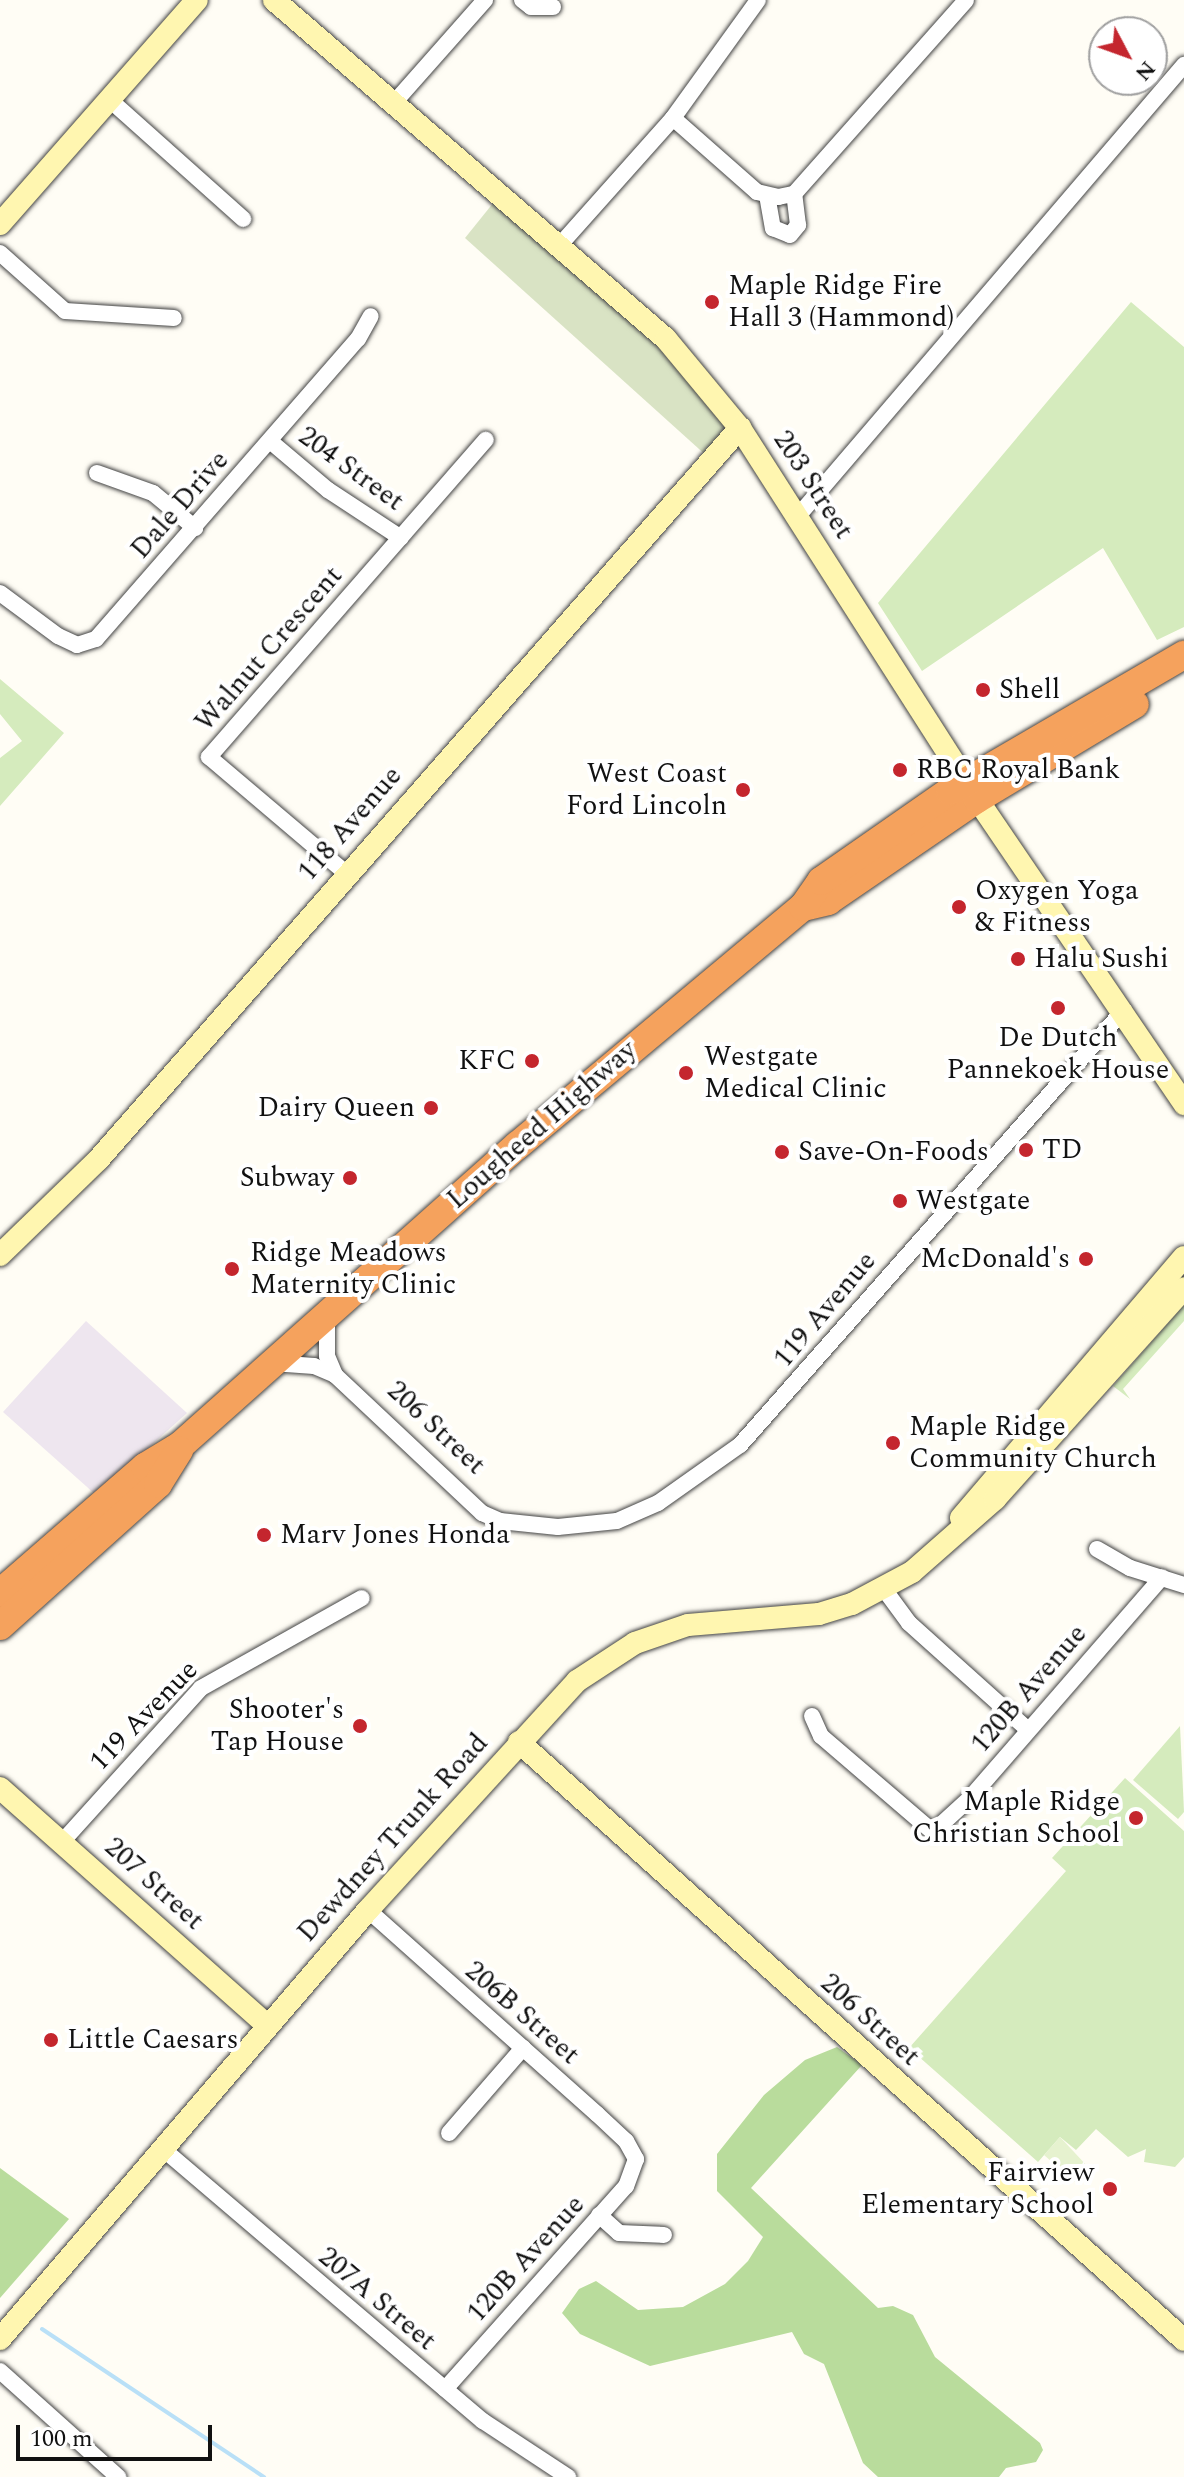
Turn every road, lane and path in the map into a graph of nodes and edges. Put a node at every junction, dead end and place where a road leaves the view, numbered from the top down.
1 (197, 0) edge
2 (274, 0) edge
3 (485, 0) edge
4 (522, 0) edge
5 (758, 0) edge
6 (966, 0) edge
7 (553, 7) dead end
8 (1184, 65) edge
9 (109, 99) junction
10 (393, 104) junction
11 (673, 118) junction
12 (794, 194) junction
13 (767, 195) junction
14 (243, 219) dead end
15 (0, 224) edge
16 (559, 246) junction
17 (0, 253) edge
18 (371, 316) dead end
19 (174, 318) dead end
20 (740, 428) junction
21 (486, 440) dead end
22 (270, 441) junction
23 (97, 473) dead end
24 (798, 516) junction
25 (195, 528) junction
26 (401, 538) junction
27 (0, 593) edge
28 (1184, 655) edge
29 (1184, 676) edge
30 (972, 790) junction
31 (347, 874) junction
32 (1124, 1010) junction
33 (1184, 1104) edge
34 (0, 1255) edge
35 (1184, 1257) edge
36 (1184, 1288) edge
37 (327, 1312) junction
38 (270, 1363) junction
39 (335, 1375) junction
40 (181, 1445) junction
41 (500, 1521) joint
42 (940, 1549) junction
43 (1097, 1549) dead end
44 (1162, 1577) junction
45 (1184, 1585) edge
46 (884, 1589) junction
47 (0, 1593) edge
48 (362, 1598) dead end
49 (0, 1626) edge
50 (812, 1716) dead end
51 (1026, 1728) junction
52 (519, 1742) junction
53 (0, 1788) edge
54 (62, 1842) junction
55 (368, 1910) junction
56 (268, 2026) junction
57 (523, 2048) junction
58 (449, 2133) dead end
59 (163, 2149) junction
60 (636, 2159) joint
61 (599, 2215) junction
62 (664, 2235) dead end
63 (1180, 2329) edge
64 (0, 2339) edge
65 (0, 2371) edge
66 (445, 2389) junction
67 (118, 2477) edge
68 (568, 2477) edge

1 - 9 main road
2 - 10 main road, 203 Street
3 - 10 street
4 - 7 street
5 - 11 street
6 - 12 street
8 - 24 street
9 - 14 street
9 - 15 main road
10 - 16 main road, 203 Street
11 - 13 street
11 - 16 street
12 - 13 street
12 - 13 street
16 - 20 main road, 203 Street
17 - 19 street
18 - 22 street, Dale Drive
20 - 24 main road, 203 Street
20 - 31 main road, 118 Avenue
21 - 26 street, Walnut Crescent
22 - 25 street, Dale Drive
22 - 26 street, 204 Street
23 - 25 street
24 - 30 main road, 203 Street
25 - 27 street, Dale Drive
26 - 31 street, Walnut Crescent
28 - 30 highway, Lougheed Highway
29 - 30 highway, Lougheed Highway
30 - 32 main road, 203 Street
30 - 37 highway, Lougheed Highway
31 - 34 main road, 118 Avenue
32 - 33 main road, 203 Street
32 - 41 street, 119 Avenue
35 - 42 main road, Dewdney Trunk Road
36 - 42 main road, Dewdney Trunk Road
37 - 38 highway, Lougheed Highway
37 - 39 street
38 - 39 street, 206 Street
38 - 40 highway, Lougheed Highway
39 - 41 street, 206 Street
40 - 47 highway, Lougheed Highway
40 - 49 highway, Lougheed Highway
42 - 46 main road, Dewdney Trunk Road
43 - 44 street
44 - 45 street
44 - 51 street, 120B Avenue
46 - 51 street
46 - 52 main road, Dewdney Trunk Road
48 - 54 street, 119 Avenue
50 - 51 street, 120B Avenue
52 - 55 main road, Dewdney Trunk Road
52 - 63 main road, 206 Street
53 - 54 main road, 207 Street
54 - 56 main road, 207 Street
55 - 56 main road, Dewdney Trunk Road
55 - 57 street, 206B Street
56 - 59 main road, Dewdney Trunk Road
57 - 58 street
57 - 60 street, 206B Street
59 - 64 main road, Dewdney Trunk Road
59 - 66 street, 207A Street
60 - 61 street, 120B Avenue
61 - 62 street
61 - 66 street, 120B Avenue
65 - 67 street
66 - 68 street, 207A Street

